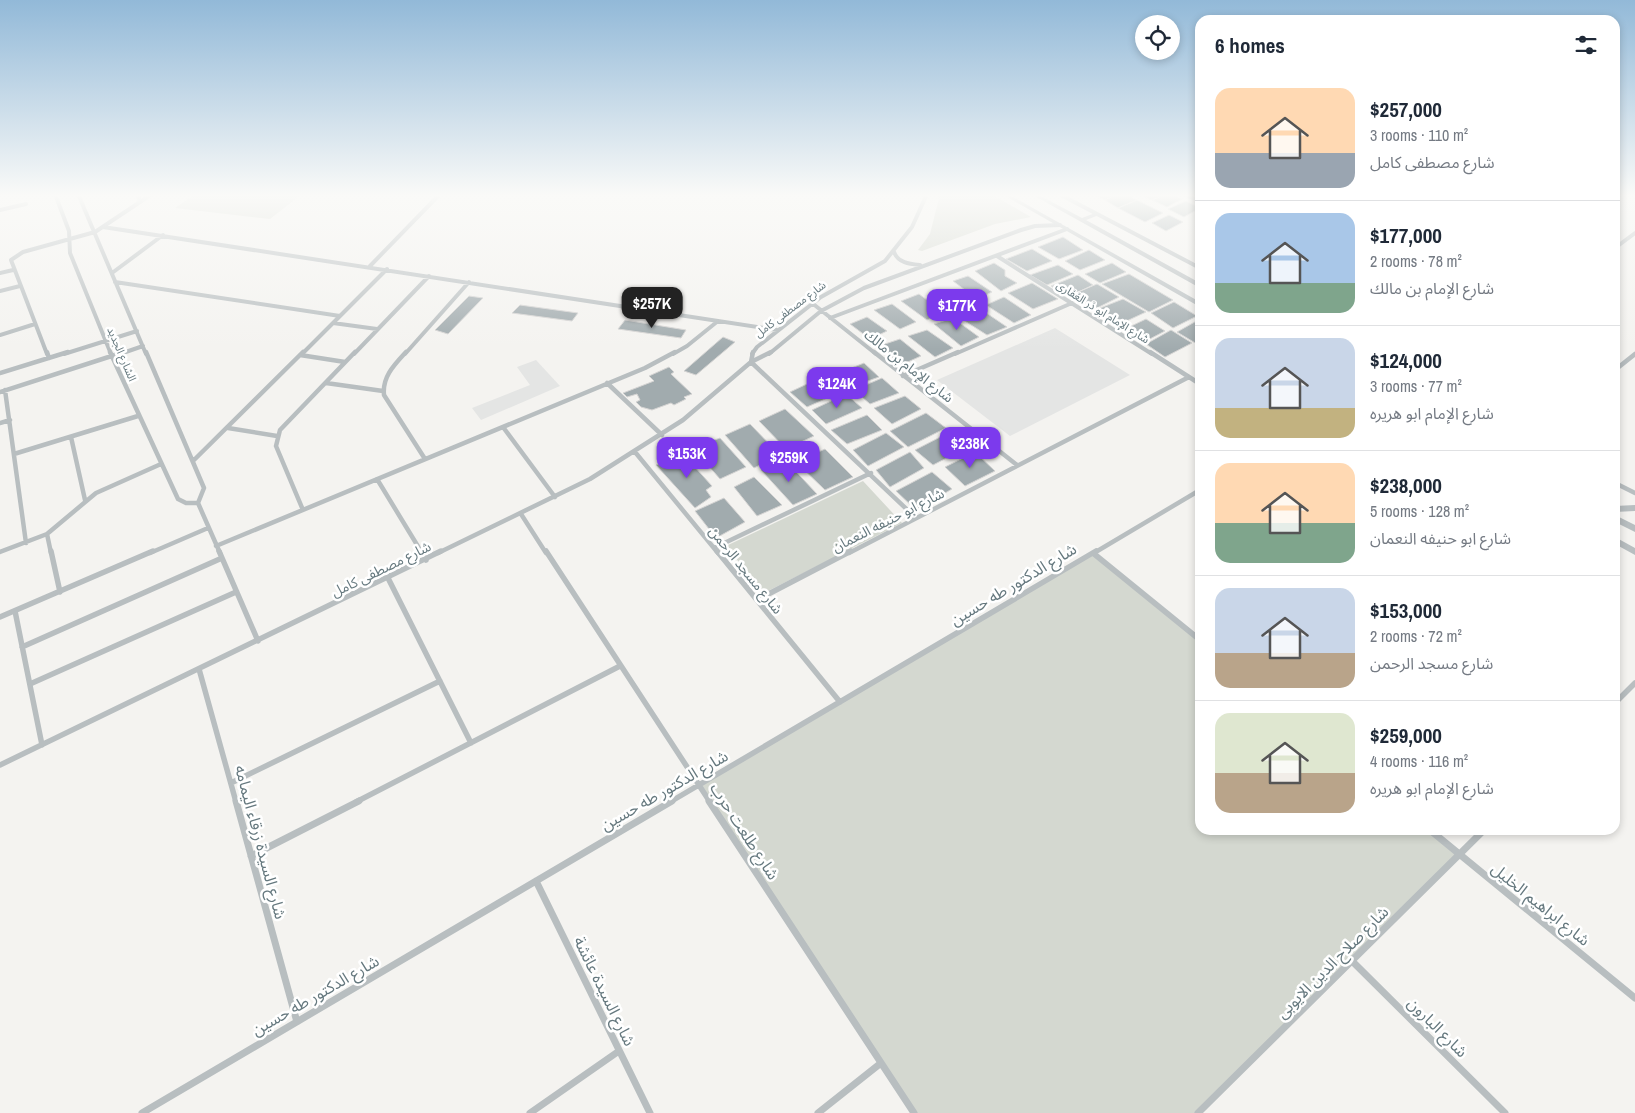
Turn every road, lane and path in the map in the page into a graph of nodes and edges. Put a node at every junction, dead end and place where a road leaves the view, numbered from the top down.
1 (46, 246) edge
2 (69, 246) edge
3 (101, 246) edge
4 (149, 246) edge
5 (237, 246) edge
6 (390, 246) edge
7 (898, 246) edge
8 (977, 246) edge
9 (1023, 246) edge
10 (1097, 246) edge
11 (1128, 246) edge
12 (1158, 246) edge
13 (894, 252) junction
14 (997, 256) junction
15 (927, 264) junction
16 (1195, 265) edge
17 (370, 266) junction
18 (387, 269) junction
19 (13, 270) junction
20 (0, 273) edge
21 (112, 273) junction
22 (429, 276) junction
23 (115, 282) junction
24 (469, 282) junction
25 (1195, 283) edge
26 (20, 286) junction
27 (0, 291) edge
28 (1195, 302) edge
29 (812, 303) junction
30 (1072, 303) junction
31 (821, 311) junction
32 (340, 316) junction
33 (830, 318) junction
34 (718, 321) junction
35 (333, 323) junction
36 (35, 324) junction
37 (377, 329) junction
38 (777, 330) junction
39 (137, 332) junction
40 (0, 335) edge
41 (106, 341) junction
42 (143, 346) junction
43 (1635, 354) edge
44 (112, 356) junction
45 (300, 356) junction
46 (49, 358) junction
47 (345, 362) junction
48 (751, 362) junction
49 (1620, 366) edge
50 (0, 373) edge
51 (903, 376) junction
52 (1189, 377) junction
53 (1195, 381) edge
54 (326, 383) junction
55 (607, 384) junction
56 (3, 391) edge
57 (382, 391) junction
58 (138, 416) junction
59 (10, 420) junction
60 (0, 424) edge
61 (503, 427) junction
62 (228, 428) junction
63 (662, 434) junction
64 (278, 436) junction
65 (71, 437) junction
66 (635, 452) junction
67 (14, 454) junction
68 (425, 459) junction
69 (193, 461) junction
70 (161, 464) junction
71 (1017, 465) junction
72 (870, 473) junction
73 (377, 479) junction
74 (1620, 486) edge
75 (1195, 493) edge
76 (1635, 493) edge
77 (555, 497) junction
78 (85, 500) junction
79 (198, 503) junction
80 (1620, 508) edge
81 (1635, 508) edge
82 (303, 510) junction
83 (520, 514) junction
84 (916, 518) junction
85 (1620, 521) edge
86 (208, 528) junction
87 (1635, 529) edge
88 (47, 534) junction
89 (26, 543) junction
90 (1620, 543) edge
91 (216, 546) junction
92 (714, 548) junction
93 (0, 552) edge
94 (1635, 552) edge
95 (1093, 553) junction
96 (222, 558) junction
97 (426, 560) junction
98 (388, 578) junction
99 (60, 592) junction
100 (236, 592) junction
101 (756, 600) junction
102 (15, 611) junction
103 (0, 618) edge
104 (1195, 636) edge
105 (258, 641) junction
106 (22, 646) junction
107 (620, 666) junction
108 (200, 669) junction
109 (440, 680) junction
110 (30, 684) junction
111 (1635, 684) edge
112 (1620, 698) edge
113 (840, 702) junction
114 (471, 743) junction
115 (42, 745) junction
116 (0, 765) edge
117 (231, 783) junction
118 (699, 785) junction
119 (1436, 835) edge
120 (1479, 835) edge
121 (1460, 854) junction
122 (251, 856) junction
123 (536, 881) junction
124 (1352, 961) junction
125 (1635, 998) edge
126 (297, 1022) junction
127 (619, 1051) junction
128 (881, 1063) junction
129 (142, 1113) edge
130 (530, 1113) edge
131 (650, 1113) edge
132 (818, 1113) edge
133 (914, 1113) edge
134 (1198, 1113) edge
135 (1505, 1113) edge

1 - 19 street
2 - 41 street, الشارع الجديد
3 - 21 street, الشارع الجديد
4 - 21 street
5 - 17 street
6 - 17 street
7 - 13 street, شارع مصطفى كامل
8 - 15 street, شارع مصطفى كامل
9 - 14 street
10 - 28 street
11 - 25 street
12 - 16 street
13 - 15 street
13 - 29 street, شارع مصطفى كامل
14 - 30 street, شارع الإمام ابو ذر الغفارى
14 - 33 street
15 - 31 street, شارع مصطفى كامل
17 - 18 street
18 - 22 street
18 - 32 street
19 - 20 street
19 - 26 street
21 - 23 street, الشارع الجديد
22 - 24 street
22 - 37 street
23 - 32 street
23 - 39 street, الشارع الجديد
24 - 34 street
24 - 57 street
26 - 27 street
26 - 36 street
29 - 31 street, شارع الإمام بن مالك
29 - 38 street, شارع مصطفى كامل
30 - 51 street
30 - 52 street, شارع الإمام ابو ذر الغفارى
31 - 33 street, شارع الإمام بن مالك
31 - 48 street, شارع مصطفى كامل
32 - 35 street
33 - 51 street, شارع الإمام بن مالك
34 - 38 street
34 - 55 street
35 - 37 street
35 - 45 street
36 - 40 street
36 - 46 street
37 - 47 street
38 - 48 street, شارع مصطفى كامل
39 - 41 street
39 - 42 street, الشارع الجديد
41 - 44 street, الشارع الجديد
41 - 46 street
42 - 44 street
42 - 69 street, الشارع الجديد
43 - 49 street
44 - 56 street
44 - 58 street, الشارع الجديد
45 - 47 street
45 - 62 street
46 - 50 street
47 - 54 street
48 - 63 street, شارع مصطفى كامل
48 - 72 street
51 - 71 street, شارع الإمام بن مالك
52 - 53 street, شارع الإمام ابو ذر الغفارى
52 - 71 street, شارع ابو حنيفه النعمان
54 - 57 street
54 - 64 street
55 - 61 street
55 - 63 street
56 - 59 street
57 - 68 street
58 - 65 street
58 - 70 street, الشارع الجديد
59 - 60 street
59 - 67 street
61 - 68 street
61 - 77 street
62 - 64 street
62 - 69 street
63 - 66 street, شارع مصطفى كامل
64 - 82 street
65 - 67 street
65 - 78 street
66 - 77 street, شارع مصطفى كامل
66 - 92 street, شارع مسجد الرحمن
67 - 89 street
68 - 73 street
69 - 79 street, الشارع الجديد
70 - 78 street
70 - 79 street, الشارع الجديد
71 - 84 street, شارع ابو حنيفه النعمان
72 - 84 street
72 - 92 street
73 - 82 street
73 - 97 street
74 - 76 street
75 - 95 street, شارع الدكتور طه حسين
77 - 83 street, شارع مصطفى كامل
78 - 88 street
79 - 86 street, الشارع الجديد
80 - 81 street
82 - 91 street
83 - 97 street, شارع مصطفى كامل
83 - 107 street, شارع طلعت حرب
84 - 101 street, شارع ابو حنيفه النعمان
85 - 87 street
86 - 91 street, الشارع الجديد
86 - 99 street
88 - 89 street
88 - 99 street
89 - 93 street
90 - 94 street
91 - 96 street, الشارع الجديد
92 - 101 street, شارع مسجد الرحمن
95 - 104 street
95 - 113 street, شارع الدكتور طه حسين
96 - 100 street, الشارع الجديد
96 - 106 street
97 - 98 street, شارع مصطفى كامل
98 - 105 street, شارع مصطفى كامل
98 - 109 street
99 - 102 street
100 - 105 street, الشارع الجديد
100 - 110 street
101 - 113 street, شارع مسجد الرحمن
102 - 103 street
102 - 106 street
105 - 108 street, شارع مصطفى كامل
106 - 110 street
107 - 114 street
107 - 118 street, شارع طلعت حرب
108 - 115 street, شارع مصطفى كامل
108 - 117 street, شارع السيدة زرقاء اليمامه
109 - 114 street
109 - 117 street
110 - 115 street
111 - 112 street
113 - 118 street, شارع الدكتور طه حسين
114 - 122 street
115 - 116 street, شارع مصطفى كامل
117 - 122 street, شارع السيدة زرقاء اليمامه
118 - 123 street, شارع الدكتور طه حسين
118 - 128 street, شارع طلعت حرب
119 - 121 street, شارع ابراهيم الخليل
120 - 121 street, شارع صلاح الدين الايوبى
121 - 124 street, شارع صلاح الدين الايوبى
121 - 125 street, شارع ابراهيم الخليل
122 - 126 street, شارع السيدة زرقاء اليمامه
123 - 126 street, شارع الدكتور طه حسين
123 - 127 street, شارع السيدة عائشة
124 - 134 street, شارع صلاح الدين الايوبى
124 - 135 street, شارع البارون
126 - 129 street, شارع الدكتور طه حسين
127 - 130 street
127 - 131 street, شارع السيدة عائشة
128 - 132 street
128 - 133 street, شارع طلعت حرب

